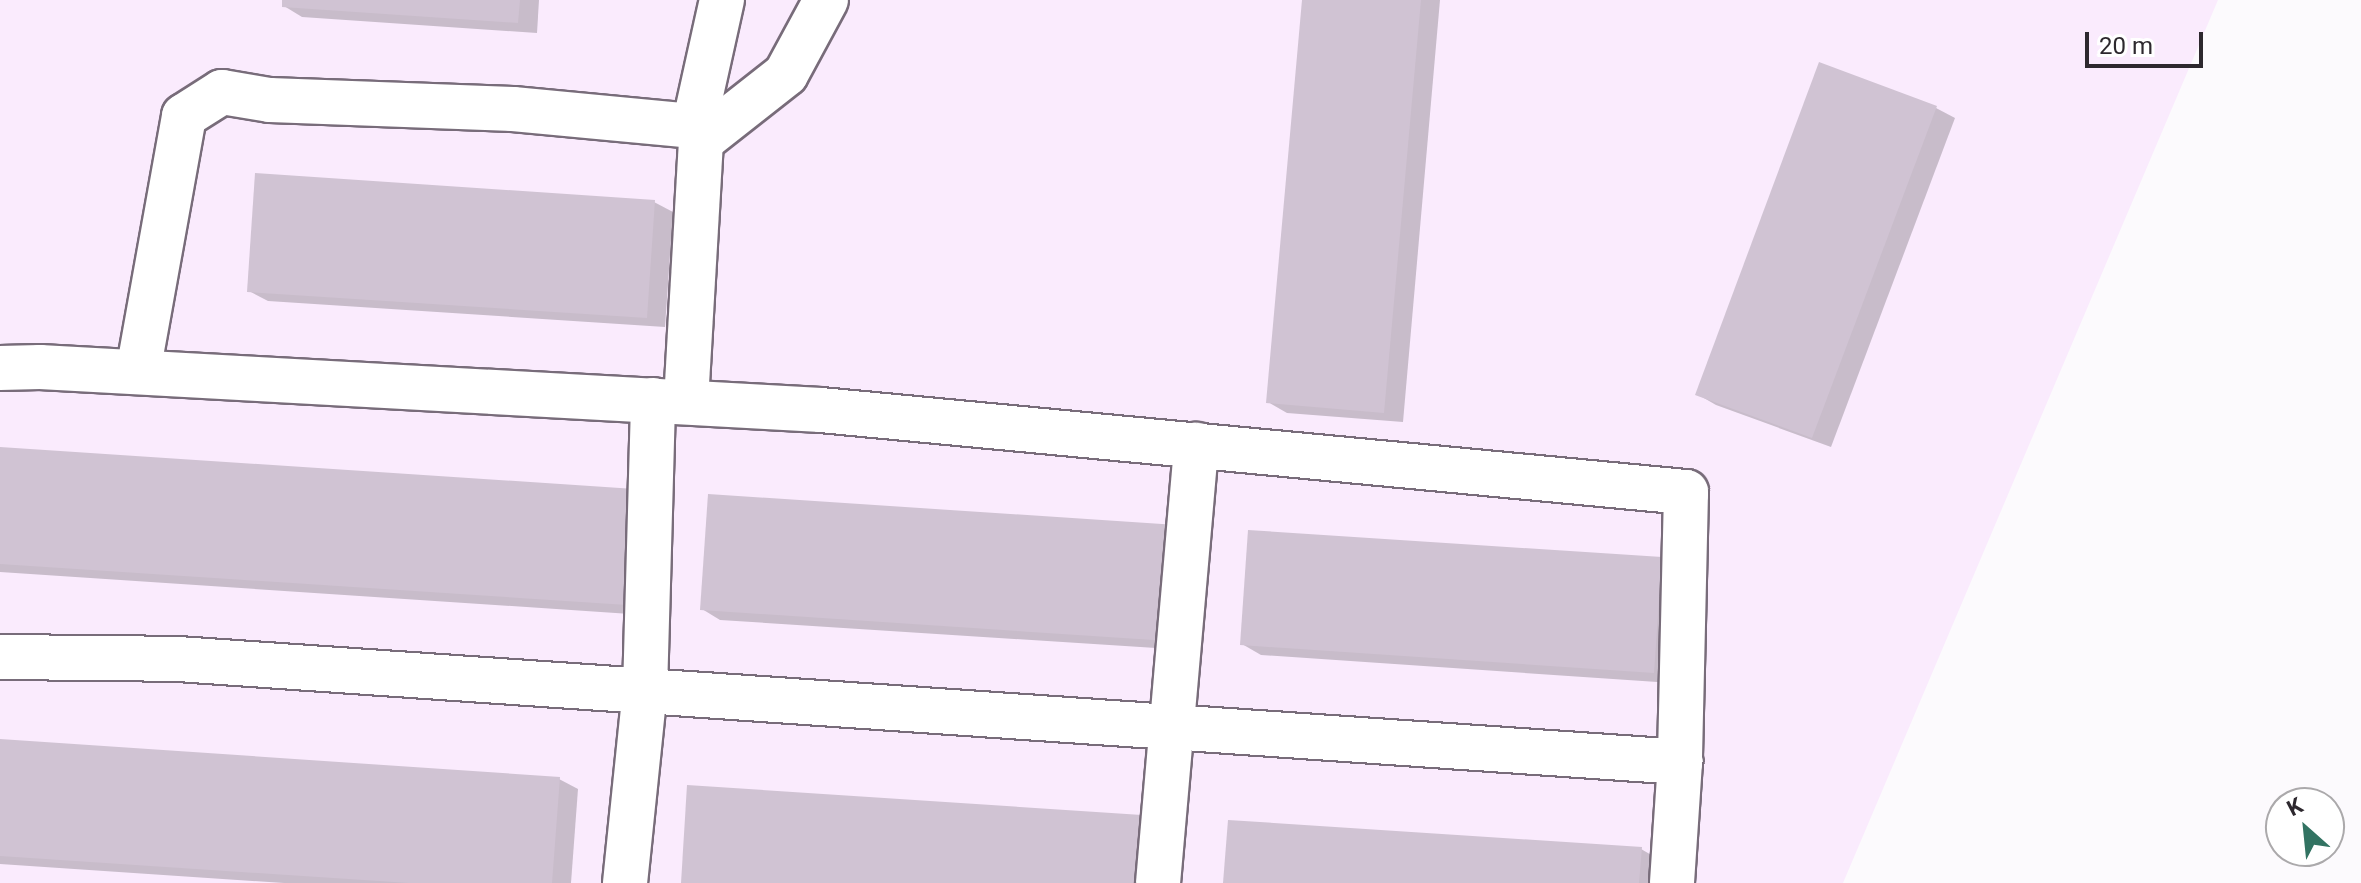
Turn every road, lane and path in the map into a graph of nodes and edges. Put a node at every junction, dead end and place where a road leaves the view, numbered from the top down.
1 (722, 0) edge
2 (826, 0) edge
3 (698, 134) junction
4 (0, 368) edge
5 (138, 372) junction
6 (670, 401) junction
7 (1196, 445) junction
8 (0, 657) edge
9 (645, 691) junction
10 (1172, 728) junction
11 (1680, 762) junction
12 (625, 883) edge
13 (1158, 883) edge
14 (1672, 883) edge

1 - 3 street
2 - 3 street
3 - 5 street
3 - 6 street
4 - 5 street
5 - 6 street
6 - 7 street
6 - 9 street
7 - 10 street
7 - 11 street
8 - 9 street
9 - 10 street
9 - 12 street
10 - 11 street
10 - 13 street
11 - 14 street

